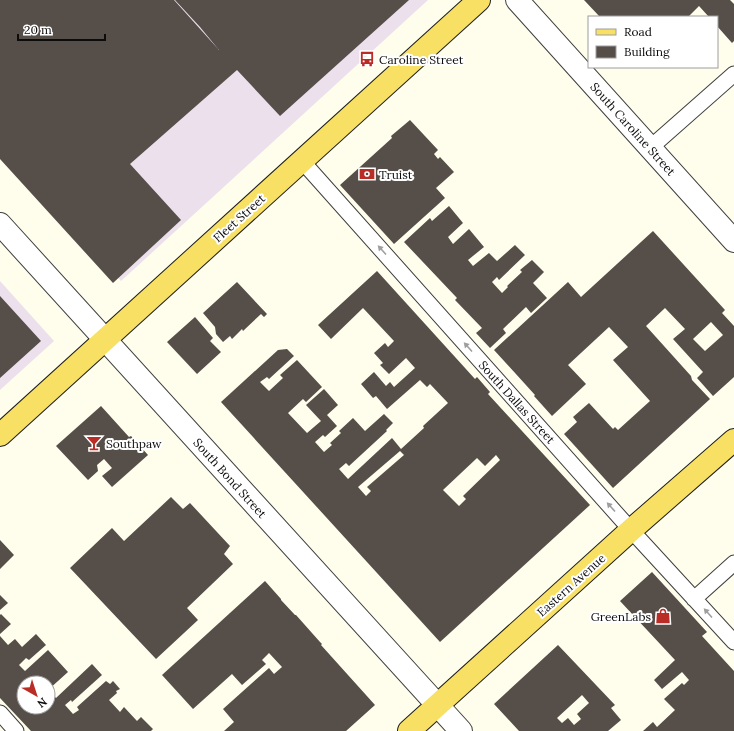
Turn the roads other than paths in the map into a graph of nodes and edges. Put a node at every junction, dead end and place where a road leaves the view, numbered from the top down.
1 (479, 0) edge
2 (517, 0) edge
3 (734, 74) edge
4 (650, 148) junction
5 (302, 161) junction
6 (0, 224) edge
7 (734, 241) edge
8 (105, 340) junction
9 (0, 435) edge
10 (732, 447) edge
11 (631, 530) junction
12 (734, 563) edge
13 (694, 599) junction
14 (734, 642) edge
15 (437, 705) junction
16 (0, 714) edge
17 (16, 731) edge
18 (409, 731) edge
19 (461, 731) edge

1 - 5 main road, Fleet Street
2 - 4 street, South Caroline Street
3 - 4 lane
4 - 7 street, South Caroline Street
5 - 8 main road, Fleet Street
11 -> 5 lane, South Dallas Street
6 - 8 street, South Bond Street
8 - 9 main road, Fleet Street
8 - 15 street, South Bond Street
10 - 11 main road, Eastern Avenue
11 - 13 lane, South Dallas Street
11 - 15 main road, Eastern Avenue
12 - 13 lane
14 -> 13 lane, South Dallas Street
15 - 18 main road, Eastern Avenue
15 - 19 street, South Bond Street
16 - 17 lane

